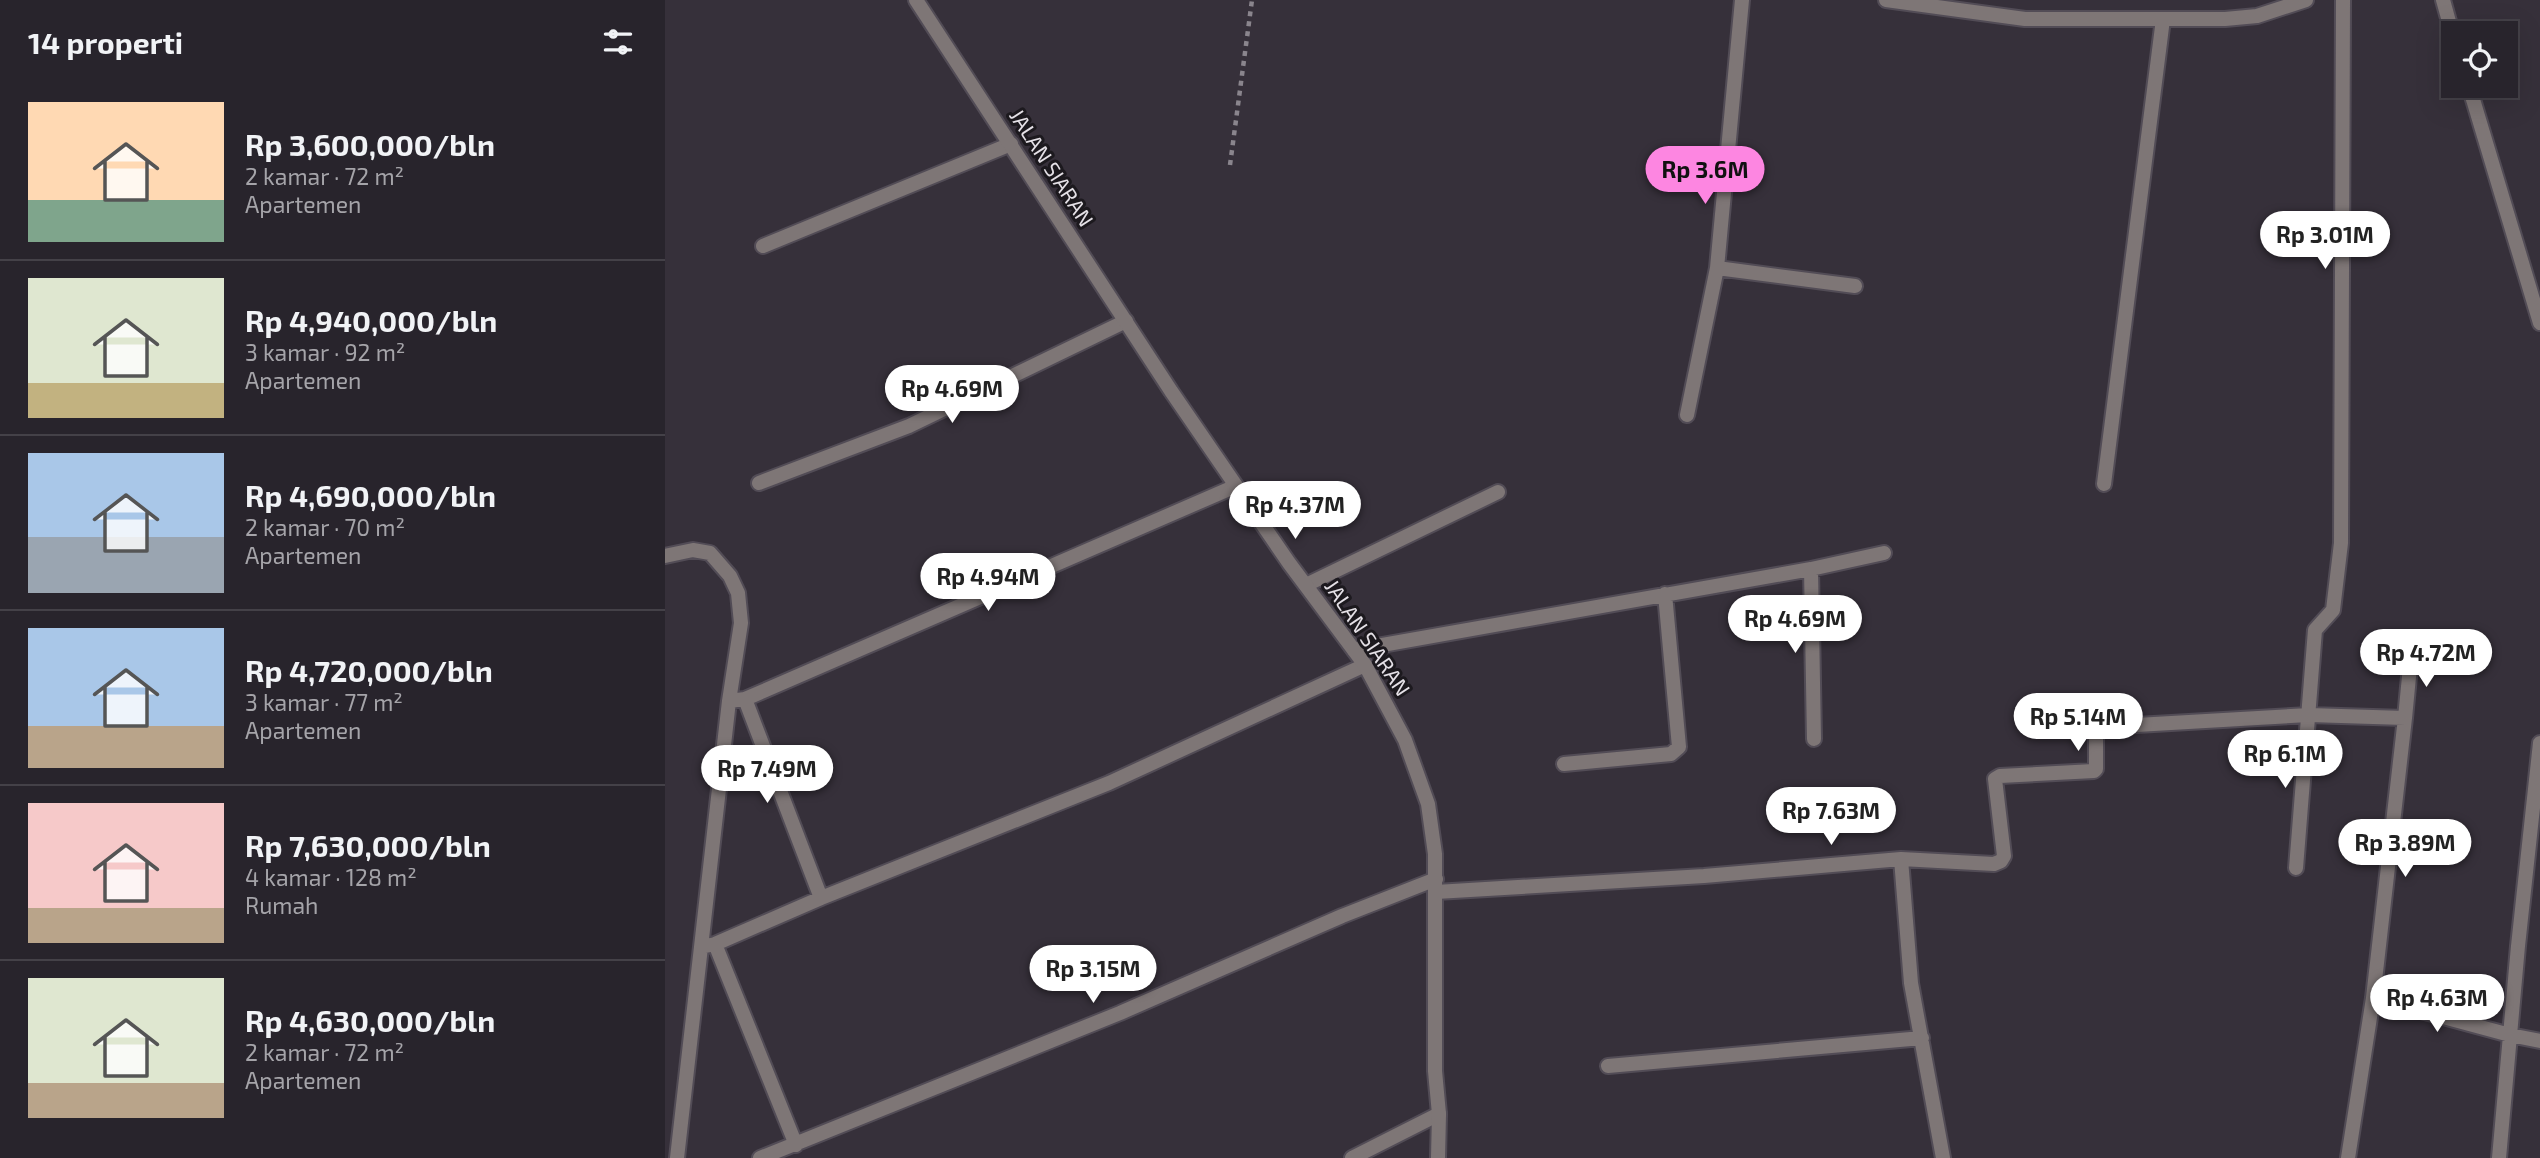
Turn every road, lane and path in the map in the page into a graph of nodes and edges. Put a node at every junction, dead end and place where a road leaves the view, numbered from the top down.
1 (916, 0) edge
2 (1252, 0) edge
3 (1742, 0) edge
4 (1886, 0) edge
5 (2306, 0) edge
6 (2343, 0) edge
7 (2443, 0) edge
8 (2163, 19) junction
9 (2449, 21) edge
10 (2473, 98) edge
11 (1011, 144) junction
12 (1230, 165) dead end
13 (763, 246) dead end
14 (1717, 268) junction
15 (1855, 286) dead end
16 (1126, 321) junction
17 (2540, 323) edge
18 (1687, 415) dead end
19 (759, 483) dead end
20 (2104, 484) dead end
21 (1236, 485) junction
22 (1498, 492) dead end
23 (1884, 553) dead end
24 (665, 556) edge
25 (1811, 569) junction
26 (1306, 585) junction
27 (1665, 594) junction
28 (1354, 650) junction
29 (2411, 656) dead end
30 (1365, 665) junction
31 (745, 699) junction
32 (729, 701) junction
33 (2309, 715) junction
34 (2405, 718) junction
35 (1814, 739) dead end
36 (2540, 743) edge
37 (1564, 764) dead end
38 (1901, 859) junction
39 (2296, 868) dead end
40 (1436, 885) junction
41 (821, 898) junction
42 (708, 945) junction
43 (2373, 998) junction
44 (2510, 1035) junction
45 (1922, 1038) junction
46 (2540, 1041) edge
47 (1608, 1066) dead end
48 (1439, 1114) junction
49 (796, 1145) junction
50 (677, 1158) edge
51 (760, 1158) edge
52 (1352, 1158) edge
53 (1438, 1158) edge
54 (1943, 1158) edge
55 (2348, 1158) edge
56 (2499, 1158) edge

1 - 11 street, JALAN SIARAN
2 - 12 path
3 - 14 street
4 - 8 street
5 - 8 street
6 - 33 street
7 - 9 street
8 - 20 street
10 - 17 street
11 - 13 street
11 - 16 street, JALAN SIARAN
14 - 15 street
14 - 18 street
16 - 19 street
16 - 21 street, JALAN SIARAN
21 - 26 street, JALAN SIARAN
21 - 31 street
22 - 26 street
23 - 25 street
24 - 32 street
25 - 27 street
25 - 35 street
26 - 28 street, JALAN SIARAN
27 - 28 street
27 - 37 street
28 - 30 street, JALAN SIARAN
29 - 34 street
30 - 40 street, JALAN SIARAN
30 - 41 street
31 - 32 street
31 - 41 street
32 - 42 street
33 - 34 street
33 - 38 street
33 - 39 street
34 - 43 street
36 - 44 street
38 - 40 street
38 - 45 street
40 - 48 street, JALAN SIARAN
40 - 49 street
41 - 42 street
42 - 49 street
42 - 50 street
43 - 44 street
43 - 55 street
44 - 46 street
44 - 56 street
45 - 47 street
45 - 54 street
48 - 52 street
48 - 53 street, JALAN SIARAN
49 - 51 street

